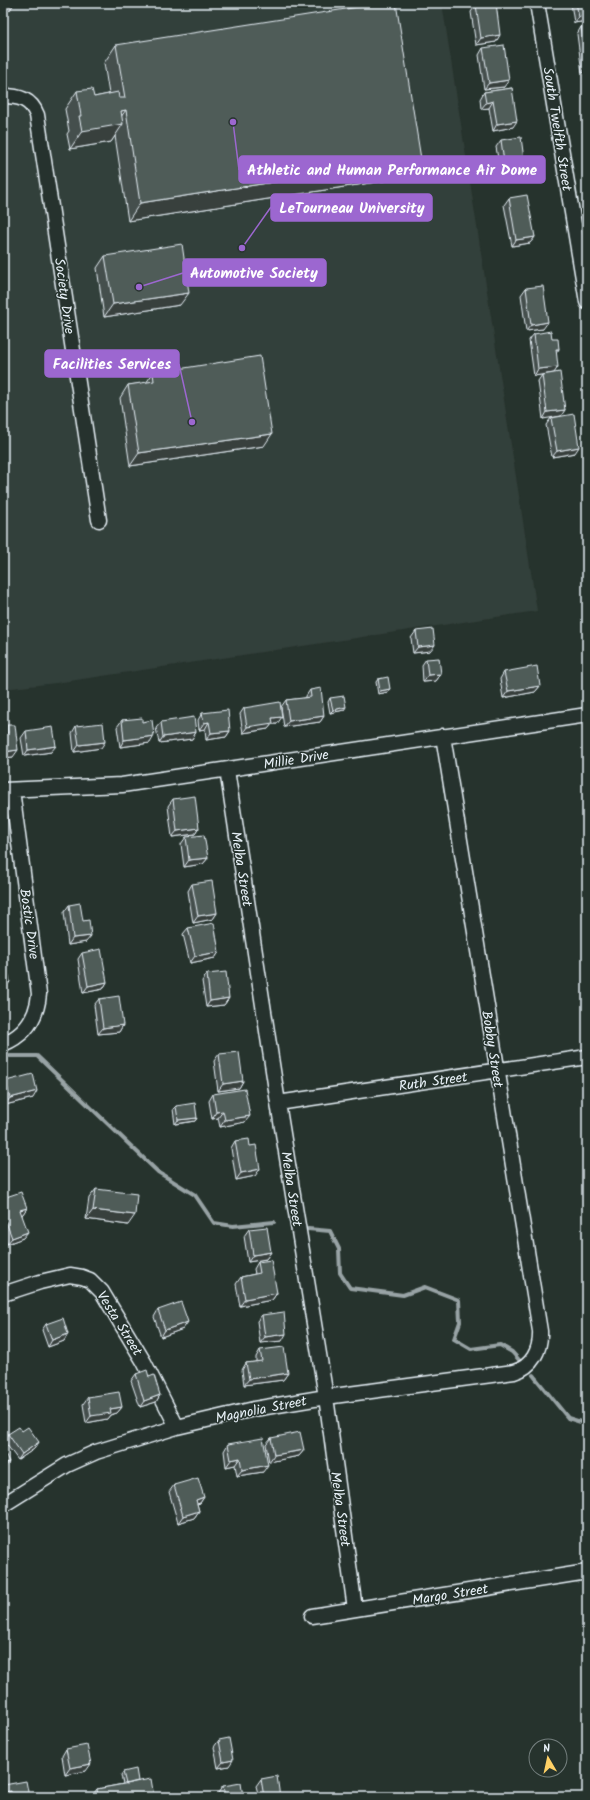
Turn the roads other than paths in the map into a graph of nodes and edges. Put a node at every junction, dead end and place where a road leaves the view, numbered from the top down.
1 (537, 3) edge
2 (3, 96) edge
3 (584, 262) edge
4 (587, 302) edge
5 (99, 520) dead end
6 (587, 715) edge
7 (442, 736) junction
8 (227, 770) junction
9 (7, 790) edge
10 (3, 1044) edge
11 (587, 1057) edge
12 (497, 1072) junction
13 (278, 1103) junction
14 (3, 1294) edge
15 (532, 1361) joint
16 (326, 1397) junction
17 (177, 1427) junction
18 (3, 1506) edge
19 (587, 1572) edge
20 (355, 1609) junction
21 (312, 1616) dead end

1 - 3 street, South Twelfth Street
2 - 5 street, Society Drive
3 - 4 street, South Twelfth Street
6 - 7 street, Millie Drive
7 - 8 street, Millie Drive
7 - 12 street, Bobby Street
8 - 9 street, Millie Drive
8 - 13 street, Melba Street
9 - 10 street, Bostic Drive
11 - 12 street, Ruth Street
12 - 13 street, Ruth Street
12 - 15 street, Bobby Street
13 - 16 street, Melba Street
14 - 17 street, Vesta Street
15 - 16 street, Magnolia Street
16 - 17 street, Magnolia Street
16 - 20 street, Melba Street
17 - 18 street, Magnolia Street
19 - 20 street, Margo Street
20 - 21 street, Margo Street

